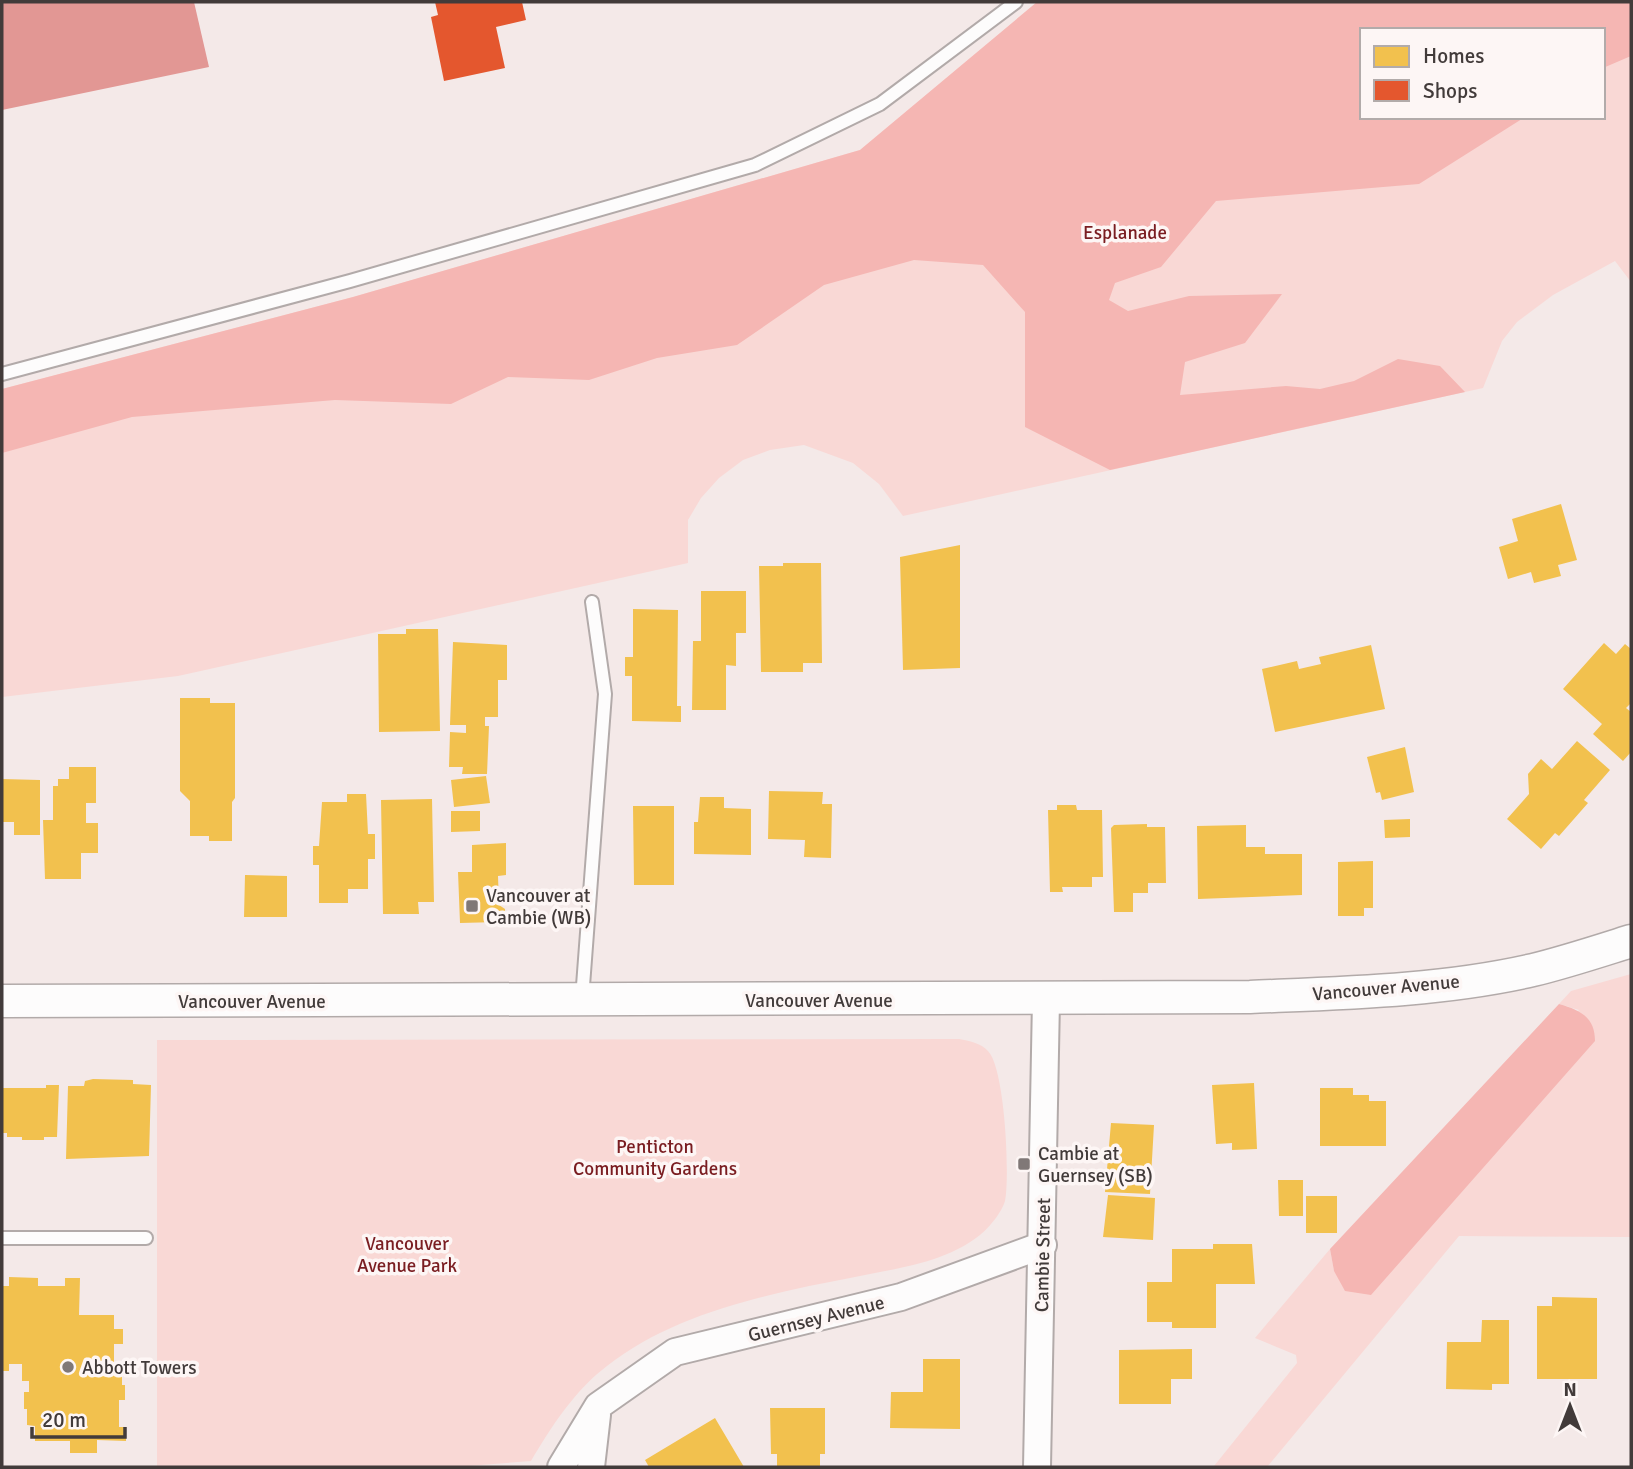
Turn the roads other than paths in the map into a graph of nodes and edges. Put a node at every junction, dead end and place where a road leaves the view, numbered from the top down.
1 (1016, 2) edge
2 (2, 374) edge
3 (592, 602) dead end
4 (1631, 942) edge
5 (582, 1000) junction
6 (1046, 1000) junction
7 (2, 1001) edge
8 (2, 1238) edge
9 (146, 1238) dead end
10 (1043, 1245) junction
11 (598, 1406) junction
12 (561, 1467) edge
13 (591, 1467) edge
14 (1037, 1467) edge

1 - 2 lane
3 - 5 lane
4 - 6 street, Vancouver Avenue
5 - 6 street, Vancouver Avenue
5 - 7 street, Vancouver Avenue
6 - 10 street, Cambie Street
8 - 9 lane
10 - 11 street, Guernsey Avenue
10 - 14 street, Cambie Street
11 - 12 street
11 - 13 street

